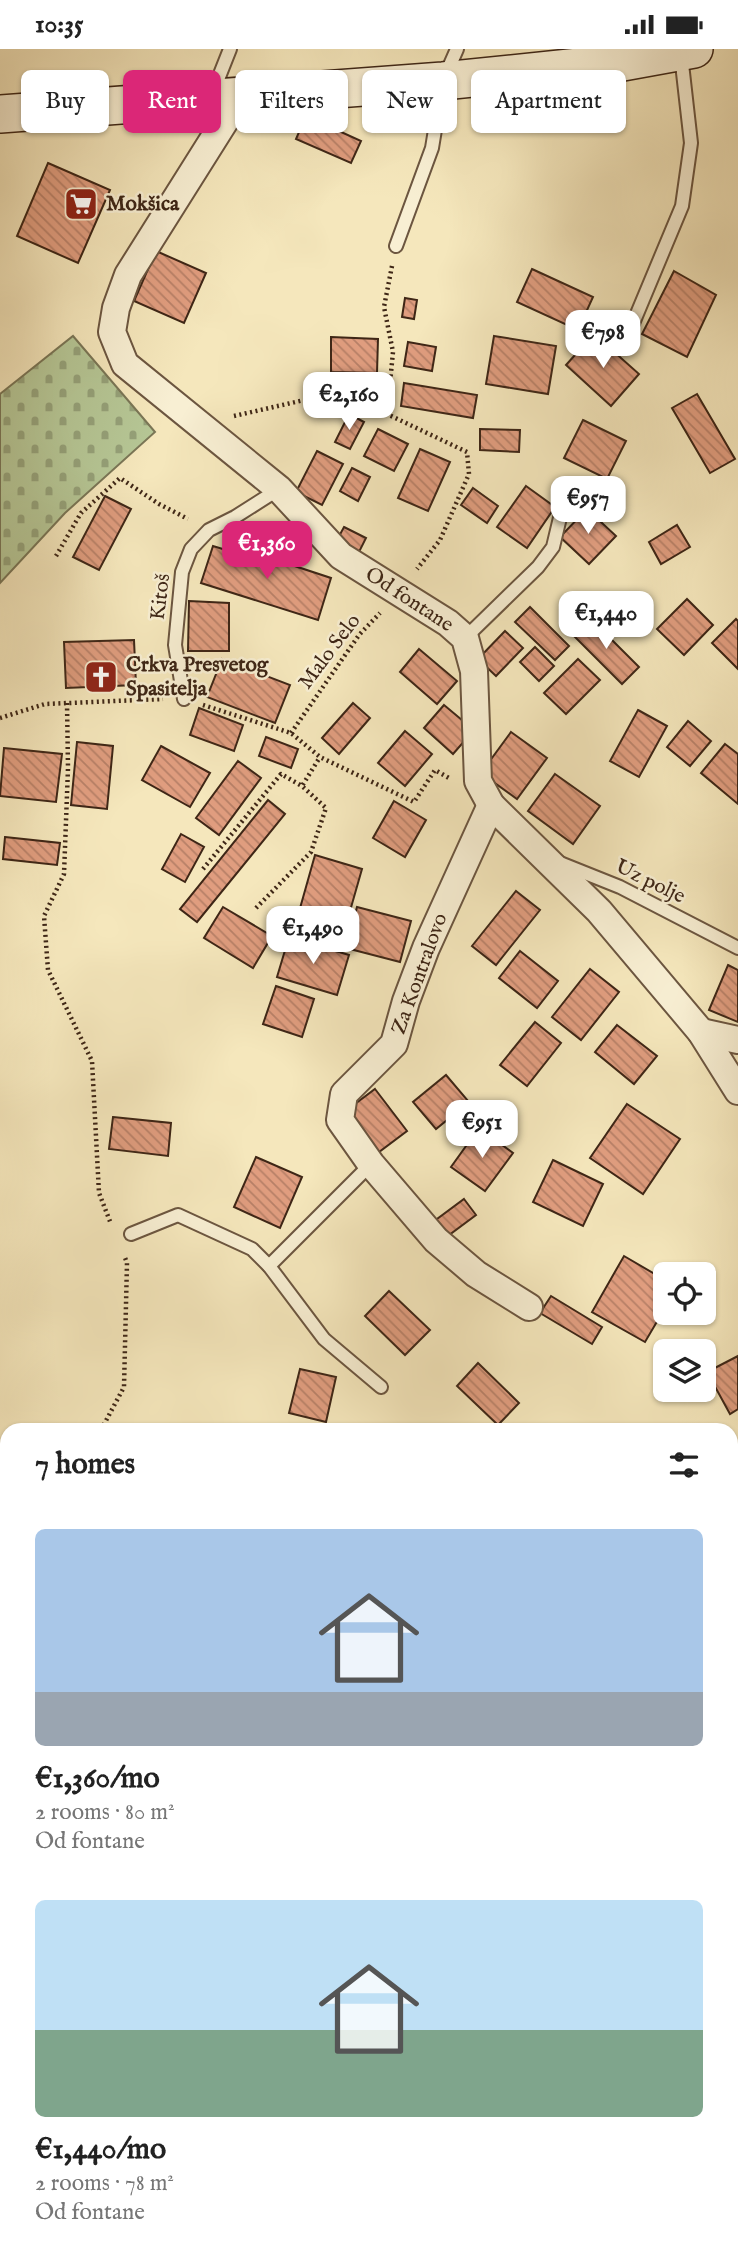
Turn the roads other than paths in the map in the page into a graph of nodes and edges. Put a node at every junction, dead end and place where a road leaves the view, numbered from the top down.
1 (230, 49) edge
2 (687, 50) edge
3 (450, 65) edge
4 (225, 98) junction
5 (0, 114) edge
6 (396, 246) road end
7 (629, 333) dead end
8 (568, 484) dead end
9 (279, 489) junction
10 (465, 638) junction
11 (184, 699) road end
12 (491, 805) junction
13 (543, 856) junction
14 (738, 948) edge
15 (701, 1032) junction
16 (738, 1041) edge
17 (738, 1091) edge
18 (371, 1164) junction
19 (131, 1234) dead end
20 (270, 1266) junction
21 (529, 1307) dead end
22 (381, 1387) dead end

1 - 4 lane
2 - 3 main road
2 - 7 lane
3 - 4 main road
3 - 6 lane
4 - 5 main road
4 - 9 street, Od fontane
8 - 10 lane
9 - 10 street, Od fontane
9 - 11 lane, Kitoš
10 - 12 street, Od fontane
12 - 13 street, Od fontane
12 - 18 street, Za Kontralovo
13 - 14 lane, Uz polje
13 - 15 street, Od fontane
15 - 16 street
15 - 17 street, Od fontane
18 - 20 lane
18 - 21 street, Za Kontralovo
19 - 20 lane
20 - 22 lane

